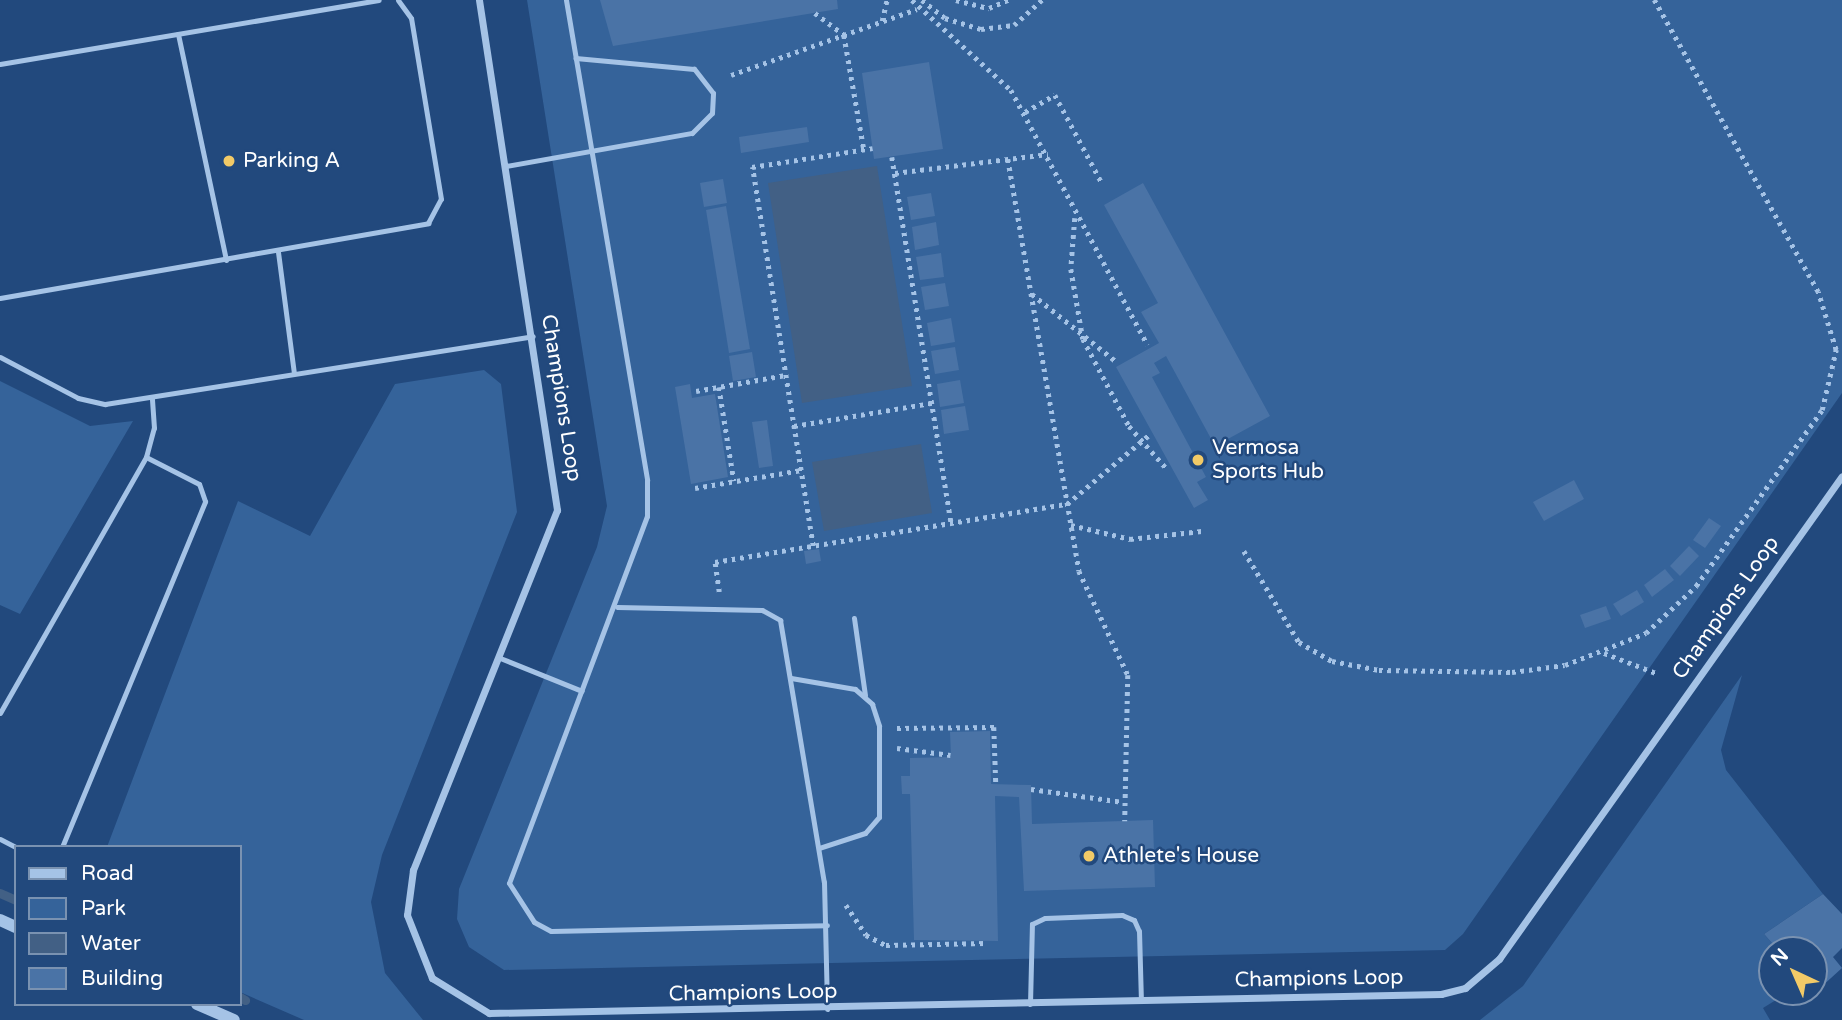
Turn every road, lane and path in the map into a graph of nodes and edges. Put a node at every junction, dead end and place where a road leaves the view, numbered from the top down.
1 (379, 0) edge
2 (398, 0) edge
3 (479, 0) edge
4 (566, 0) edge
5 (887, 0) edge
6 (912, 0) edge
7 (922, 0) edge
8 (956, 0) edge
9 (1008, 0) edge
10 (1042, 0) edge
11 (1654, 0) edge
12 (917, 9) junction
13 (815, 13) dead end
14 (882, 21) junction
15 (178, 34) junction
16 (844, 34) junction
17 (576, 58) junction
18 (0, 64) edge
19 (731, 75) dead end
20 (1025, 112) junction
21 (873, 149) dead end
22 (864, 150) junction
23 (592, 151) junction
24 (1048, 154) junction
25 (892, 157) dead end
26 (1008, 159) junction
27 (506, 166) junction
28 (895, 173) junction
29 (1102, 183) dead end
30 (1075, 218) junction
31 (278, 252) junction
32 (226, 260) junction
33 (1031, 293) junction
34 (0, 298) edge
35 (1082, 335) junction
36 (533, 336) junction
37 (1148, 345) dead end
38 (0, 358) edge
39 (1118, 363) dead end
40 (294, 373) junction
41 (786, 375) junction
42 (719, 387) junction
43 (696, 391) dead end
44 (152, 397) junction
45 (932, 403) junction
46 (794, 426) junction
47 (1150, 434) dead end
48 (1142, 442) junction
49 (146, 457) junction
50 (801, 470) junction
51 (1167, 470) dead end
52 (1842, 476) edge
53 (734, 481) junction
54 (695, 488) dead end
55 (1067, 504) junction
56 (951, 523) junction
57 (1071, 525) junction
58 (1202, 531) dead end
59 (813, 546) junction
60 (1244, 551) dead end
61 (617, 607) junction
62 (721, 611) junction
63 (854, 618) dead end
64 (1604, 653) junction
65 (500, 658) junction
66 (1656, 673) dead end
67 (791, 678) junction
68 (582, 691) junction
69 (865, 695) junction
70 (0, 713) edge
71 (898, 728) dead end
72 (897, 748) dead end
73 (951, 755) dead end
74 (996, 784) dead end
75 (1031, 789) dead end
76 (1123, 802) junction
77 (1125, 821) dead end
78 (63, 845) edge
79 (819, 848) junction
80 (846, 905) dead end
81 (827, 925) junction
82 (985, 943) dead end
83 (1141, 1001) junction
84 (1030, 1004) junction
85 (202, 1006) edge
86 (827, 1009) junction
87 (234, 1020) edge

1 - 15 lane
2 - 31 lane
3 - 27 street, Champions Loop
4 - 17 lane
5 - 14 path
6 - 12 path
7 - 10 path
8 - 9 path
11 - 64 path
12 - 14 path
12 - 20 path
13 - 16 path
14 - 16 path
15 - 18 lane
15 - 32 lane
16 - 19 path
16 - 22 path
17 - 23 lane
17 - 23 lane
20 - 24 path
20 - 29 path
21 - 22 path
22 - 41 path
23 - 27 lane
23 - 61 lane
24 - 26 path
24 - 30 path
25 - 28 path
26 - 28 path
26 - 33 path
27 - 36 street, Champions Loop
28 - 45 path
30 - 35 path
30 - 37 path
31 - 32 lane
31 - 40 lane
32 - 34 lane
33 - 35 path
33 - 55 path
35 - 39 path
35 - 48 path
36 - 40 lane
36 - 65 street, Champions Loop
38 - 44 lane
40 - 44 lane
41 - 42 path
41 - 46 path
42 - 43 path
42 - 53 path
44 - 49 lane
45 - 46 path
45 - 56 path
46 - 50 path
47 - 48 path
48 - 51 path
48 - 55 path
49 - 70 lane
49 - 78 lane
50 - 53 path
50 - 59 path
52 - 83 street, Champions Loop
53 - 54 path
55 - 56 path
55 - 57 path
56 - 59 path
57 - 58 path
57 - 76 path
59 - 62 path
60 - 64 path
61 - 62 lane
61 - 68 lane
62 - 67 lane
63 - 69 lane
64 - 66 path
65 - 68 lane
65 - 86 street, Champions Loop
67 - 69 lane
67 - 79 lane
68 - 81 lane
69 - 79 lane
71 - 74 path
72 - 73 path
75 - 76 path
76 - 77 path
79 - 81 lane
80 - 82 path
81 - 86 lane
83 - 84 street, Champions Loop
83 - 84 lane
84 - 86 street, Champions Loop
85 - 87 street

